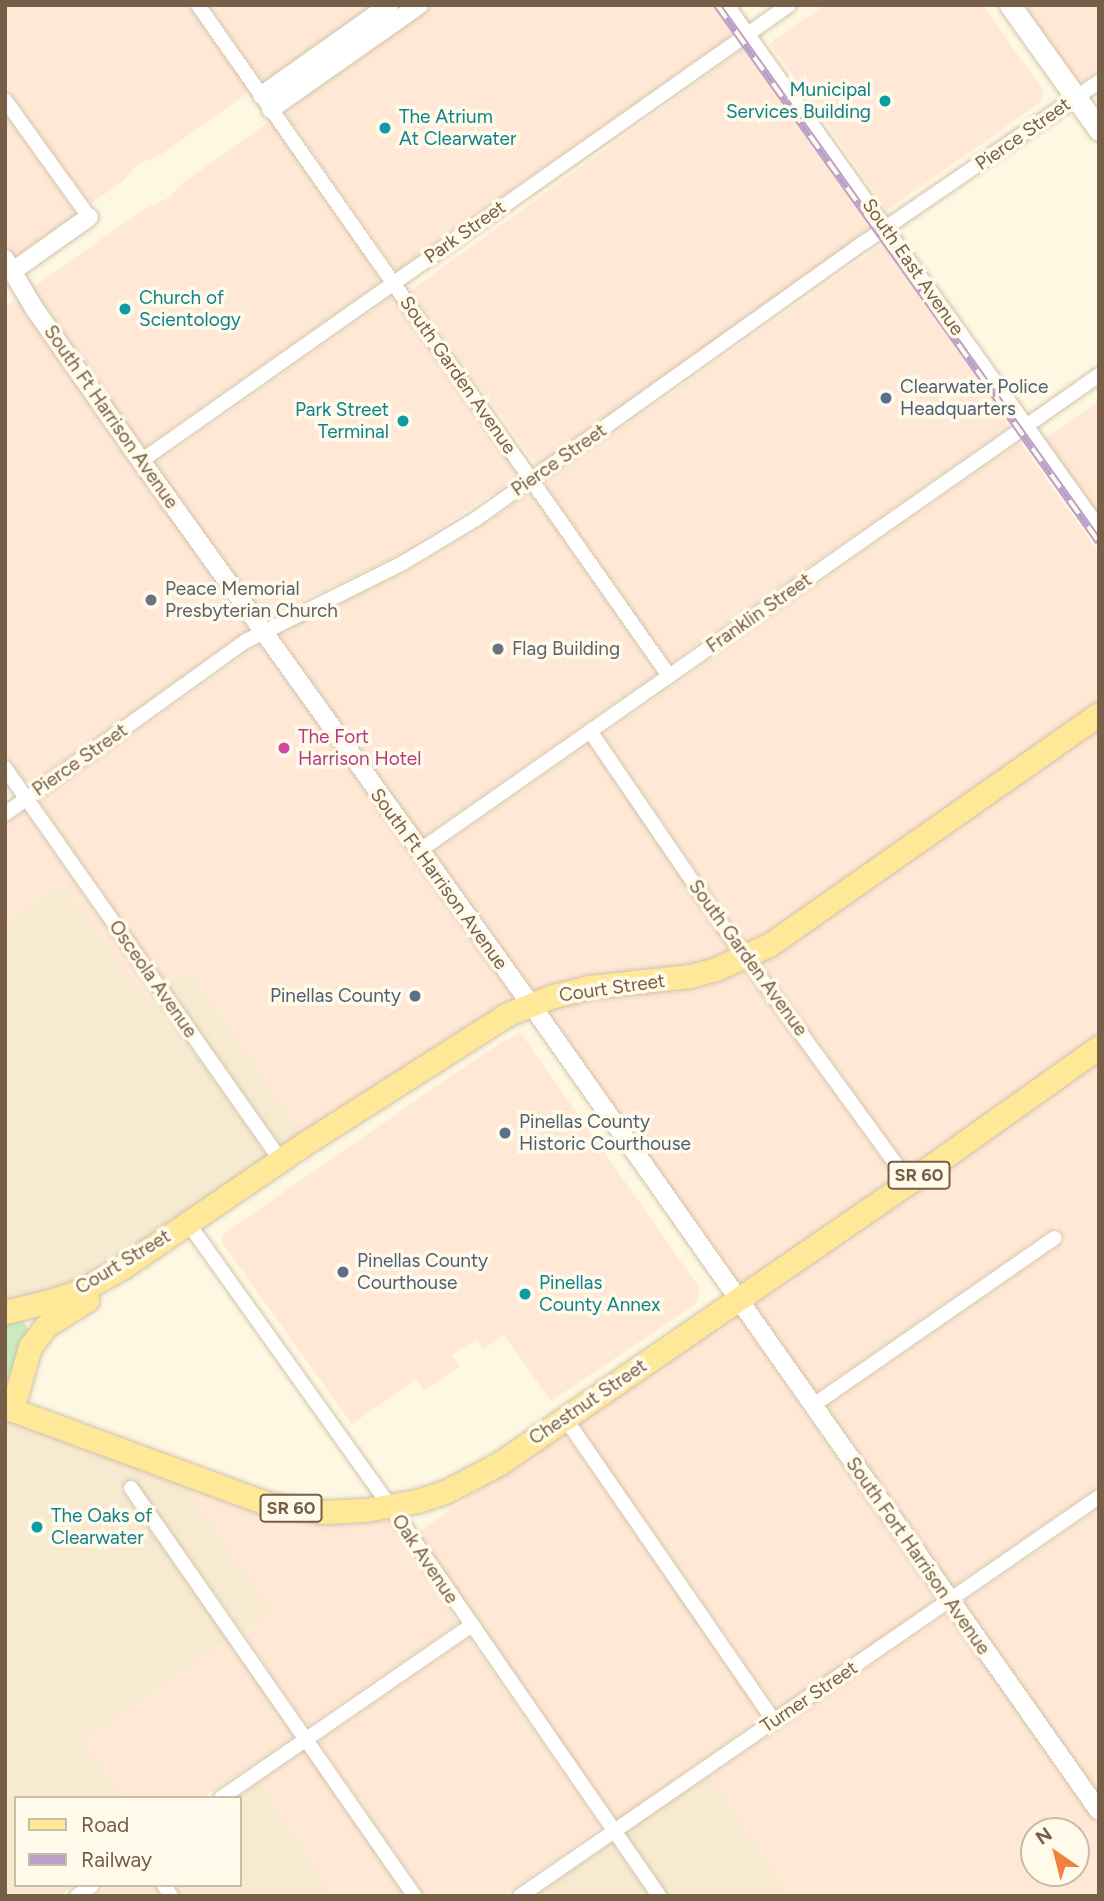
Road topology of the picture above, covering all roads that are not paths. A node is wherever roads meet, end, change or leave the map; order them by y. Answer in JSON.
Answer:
{"nodes":[{"id":1,"x":198,"y":5,"type":"edge"},
{"id":2,"x":389,"y":5,"type":"edge"},
{"id":3,"x":419,"y":5,"type":"edge"},
{"id":4,"x":727,"y":5,"type":"edge"},
{"id":5,"x":789,"y":5,"type":"edge"},
{"id":6,"x":1010,"y":5,"type":"edge"},
{"id":7,"x":747,"y":34,"type":"junction"},
{"id":8,"x":1099,"y":82,"type":"edge"},
{"id":9,"x":1076,"y":98,"type":"junction"},
{"id":10,"x":5,"y":100,"type":"edge"},
{"id":11,"x":266,"y":102,"type":"junction"},
{"id":12,"x":1099,"y":130,"type":"edge"},
{"id":13,"x":89,"y":217,"type":"joint"},
{"id":14,"x":887,"y":230,"type":"junction"},
{"id":15,"x":13,"y":272,"type":"edge"},
{"id":16,"x":393,"y":283,"type":"junction"},
{"id":17,"x":1099,"y":375,"type":"edge"},
{"id":18,"x":1026,"y":426,"type":"junction"},
{"id":19,"x":141,"y":461,"type":"junction"},
{"id":20,"x":532,"y":480,"type":"junction"},
{"id":21,"x":1099,"y":528,"type":"edge"},
{"id":22,"x":262,"y":631,"type":"junction"},
{"id":23,"x":669,"y":676,"type":"junction"},
{"id":24,"x":1099,"y":714,"type":"edge"},
{"id":25,"x":590,"y":731,"type":"junction"},
{"id":26,"x":5,"y":768,"type":"edge"},
{"id":27,"x":26,"y":798,"type":"junction"},
{"id":28,"x":5,"y":814,"type":"edge"},
{"id":29,"x":419,"y":851,"type":"junction"},
{"id":30,"x":747,"y":957,"type":"junction"},
{"id":31,"x":529,"y":1004,"type":"junction"},
{"id":32,"x":1099,"y":1047,"type":"edge"},
{"id":33,"x":281,"y":1160,"type":"junction"},
{"id":34,"x":909,"y":1182,"type":"junction"},
{"id":35,"x":188,"y":1223,"type":"junction"},
{"id":36,"x":1055,"y":1238,"type":"dead end"},
{"id":37,"x":738,"y":1301,"type":"junction"},
{"id":38,"x":5,"y":1312,"type":"edge"},
{"id":39,"x":812,"y":1406,"type":"junction"},
{"id":40,"x":8,"y":1408,"type":"edge"},
{"id":41,"x":565,"y":1418,"type":"junction"},
{"id":42,"x":131,"y":1488,"type":"dead end"},
{"id":43,"x":1099,"y":1497,"type":"edge"},
{"id":44,"x":389,"y":1507,"type":"junction"},
{"id":45,"x":950,"y":1600,"type":"junction"},
{"id":46,"x":470,"y":1626,"type":"junction"},
{"id":47,"x":774,"y":1721,"type":"junction"},
{"id":48,"x":306,"y":1739,"type":"junction"},
{"id":49,"x":224,"y":1796,"type":"edge"},
{"id":50,"x":1099,"y":1811,"type":"edge"},
{"id":51,"x":613,"y":1830,"type":"junction"},
{"id":52,"x":415,"y":1896,"type":"edge"},
{"id":53,"x":520,"y":1896,"type":"edge"},
{"id":54,"x":659,"y":1896,"type":"edge"}],
"edges":[{"from":1,"to":11,"type":"street","name":"South Garden Avenue"},
{"from":2,"to":11,"type":"street"},
{"from":3,"to":11,"type":"street"},
{"from":4,"to":7,"type":"street","name":"South East Avenue"},
{"from":5,"to":7,"type":"street","name":"Park Street"},
{"from":6,"to":9,"type":"main road"},
{"from":7,"to":14,"type":"street","name":"South East Avenue"},
{"from":7,"to":16,"type":"street","name":"Park Street"},
{"from":8,"to":9,"type":"street","name":"Pierce Street"},
{"from":9,"to":12,"type":"main road"},
{"from":9,"to":14,"type":"street","name":"Pierce Street"},
{"from":10,"to":13,"type":"street"},
{"from":11,"to":16,"type":"street","name":"South Garden Avenue"},
{"from":13,"to":15,"type":"street"},
{"from":14,"to":18,"type":"street","name":"South East Avenue"},
{"from":14,"to":20,"type":"street","name":"Pierce Street"},
{"from":15,"to":19,"type":"street","name":"South Ft Harrison Avenue"},
{"from":16,"to":19,"type":"street","name":"Park Street"},
{"from":16,"to":20,"type":"street","name":"South Garden Avenue"},
{"from":17,"to":18,"type":"street","name":"Franklin Street"},
{"from":18,"to":21,"type":"street","name":"South East Avenue"},
{"from":18,"to":23,"type":"street","name":"Franklin Street"},
{"from":19,"to":22,"type":"street","name":"South Ft Harrison Avenue"},
{"from":20,"to":22,"type":"street","name":"Pierce Street"},
{"from":20,"to":23,"type":"street","name":"South Garden Avenue"},
{"from":22,"to":27,"type":"street","name":"Pierce Street"},
{"from":22,"to":29,"type":"street","name":"South Ft Harrison Avenue"},
{"from":23,"to":25,"type":"street","name":"Franklin Street"},
{"from":24,"to":30,"type":"main road","name":"Court Street"},
{"from":25,"to":29,"type":"street","name":"Franklin Street"},
{"from":25,"to":30,"type":"street","name":"South Garden Avenue"},
{"from":26,"to":27,"type":"street","name":"Osceola Avenue"},
{"from":27,"to":28,"type":"street","name":"Pierce Street"},
{"from":27,"to":33,"type":"street","name":"Osceola Avenue"},
{"from":29,"to":31,"type":"street","name":"South Ft Harrison Avenue"},
{"from":30,"to":31,"type":"main road","name":"Court Street"},
{"from":30,"to":34,"type":"street","name":"South Garden Avenue"},
{"from":31,"to":33,"type":"main road","name":"Court Street"},
{"from":31,"to":37,"type":"street","name":"South Ft Harrison Avenue"},
{"from":32,"to":34,"type":"main road","name":"Chestnut Street","number":"SR 60"},
{"from":33,"to":35,"type":"main road","name":"Court Street"},
{"from":34,"to":37,"type":"main road","name":"Chestnut Street","number":"SR 60"},
{"from":35,"to":38,"type":"main road","name":"Court Street"},
{"from":35,"to":40,"type":"main road"},
{"from":35,"to":44,"type":"street","name":"Oak Avenue"},
{"from":36,"to":39,"type":"street"},
{"from":37,"to":39,"type":"street","name":"South Fort Harrison Avenue"},
{"from":37,"to":41,"type":"main road","name":"Chestnut Street","number":"SR 60"},
{"from":39,"to":45,"type":"street","name":"South Fort Harrison Avenue"},
{"from":40,"to":44,"type":"main road","name":"Chestnut Street","number":"SR 60"},
{"from":41,"to":44,"type":"main road","name":"Chestnut Street","number":"SR 60"},
{"from":41,"to":47,"type":"street"},
{"from":42,"to":48,"type":"street"},
{"from":43,"to":45,"type":"street","name":"Turner Street"},
{"from":44,"to":46,"type":"street","name":"Oak Avenue"},
{"from":45,"to":47,"type":"street","name":"Turner Street"},
{"from":45,"to":50,"type":"street","name":"South Fort Harrison Avenue"},
{"from":46,"to":48,"type":"street"},
{"from":46,"to":51,"type":"street","name":"Oak Avenue"},
{"from":47,"to":51,"type":"street","name":"Turner Street"},
{"from":48,"to":49,"type":"street"},
{"from":48,"to":52,"type":"street"},
{"from":51,"to":53,"type":"street","name":"Turner Street"},
{"from":51,"to":54,"type":"street","name":"Oak Avenue"}]}
